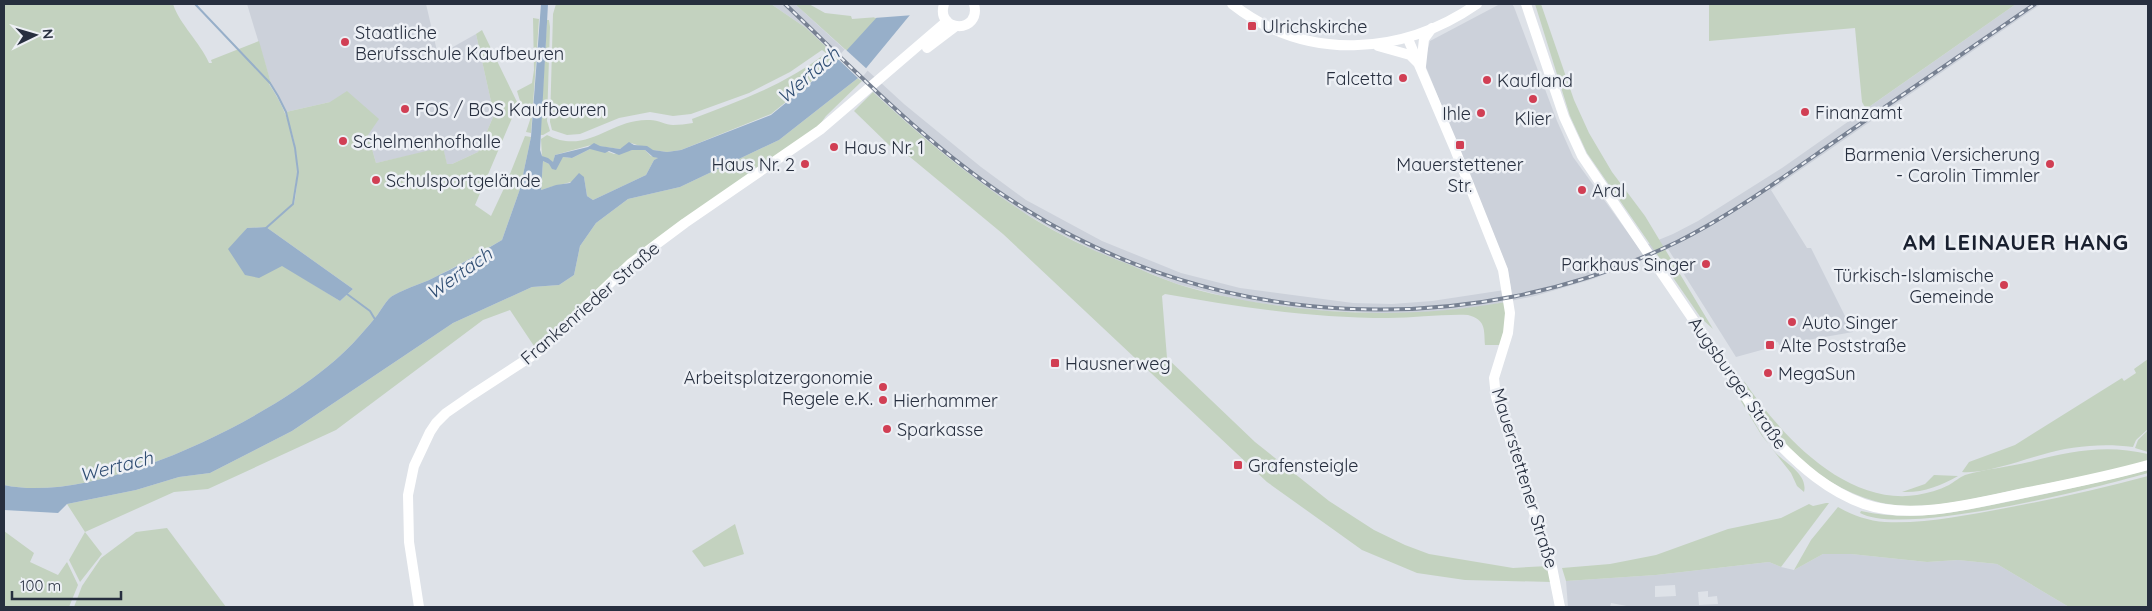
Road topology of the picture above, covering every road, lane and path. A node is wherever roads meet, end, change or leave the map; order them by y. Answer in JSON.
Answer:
{"nodes":[{"id":1,"x":944,"y":4,"type":"edge"},
{"id":2,"x":974,"y":4,"type":"edge"},
{"id":3,"x":1232,"y":4,"type":"edge"},
{"id":4,"x":1476,"y":4,"type":"edge"},
{"id":5,"x":1526,"y":4,"type":"edge"},
{"id":6,"x":951,"y":24,"type":"junction"},
{"id":7,"x":1433,"y":28,"type":"junction"},
{"id":8,"x":1408,"y":39,"type":"junction"},
{"id":9,"x":1372,"y":44,"type":"junction"},
{"id":10,"x":1420,"y":65,"type":"junction"},
{"id":11,"x":2148,"y":465,"type":"edge"},
{"id":12,"x":419,"y":607,"type":"edge"},
{"id":13,"x":1560,"y":607,"type":"edge"}],
"edges":[{"from":1,"to":6,"type":"main road"},
{"from":2,"to":6,"type":"main road","name":"Frankenrieder Straße"},
{"from":3,"to":9,"type":"main road"},
{"from":4,"to":7,"type":"main road"},
{"from":5,"to":11,"type":"main road","name":"Augsburger Straße"},
{"from":6,"to":12,"type":"main road","name":"Frankenrieder Straße"},
{"from":7,"to":8,"type":"main road"},
{"from":7,"to":10,"type":"main road","name":"Mauerstettener Straße"},
{"from":8,"to":9,"type":"main road"},
{"from":8,"to":10,"type":"main road","name":"Mauerstettener Straße"},
{"from":9,"to":10,"type":"main road"},
{"from":10,"to":13,"type":"main road","name":"Mauerstettener Straße"}]}
